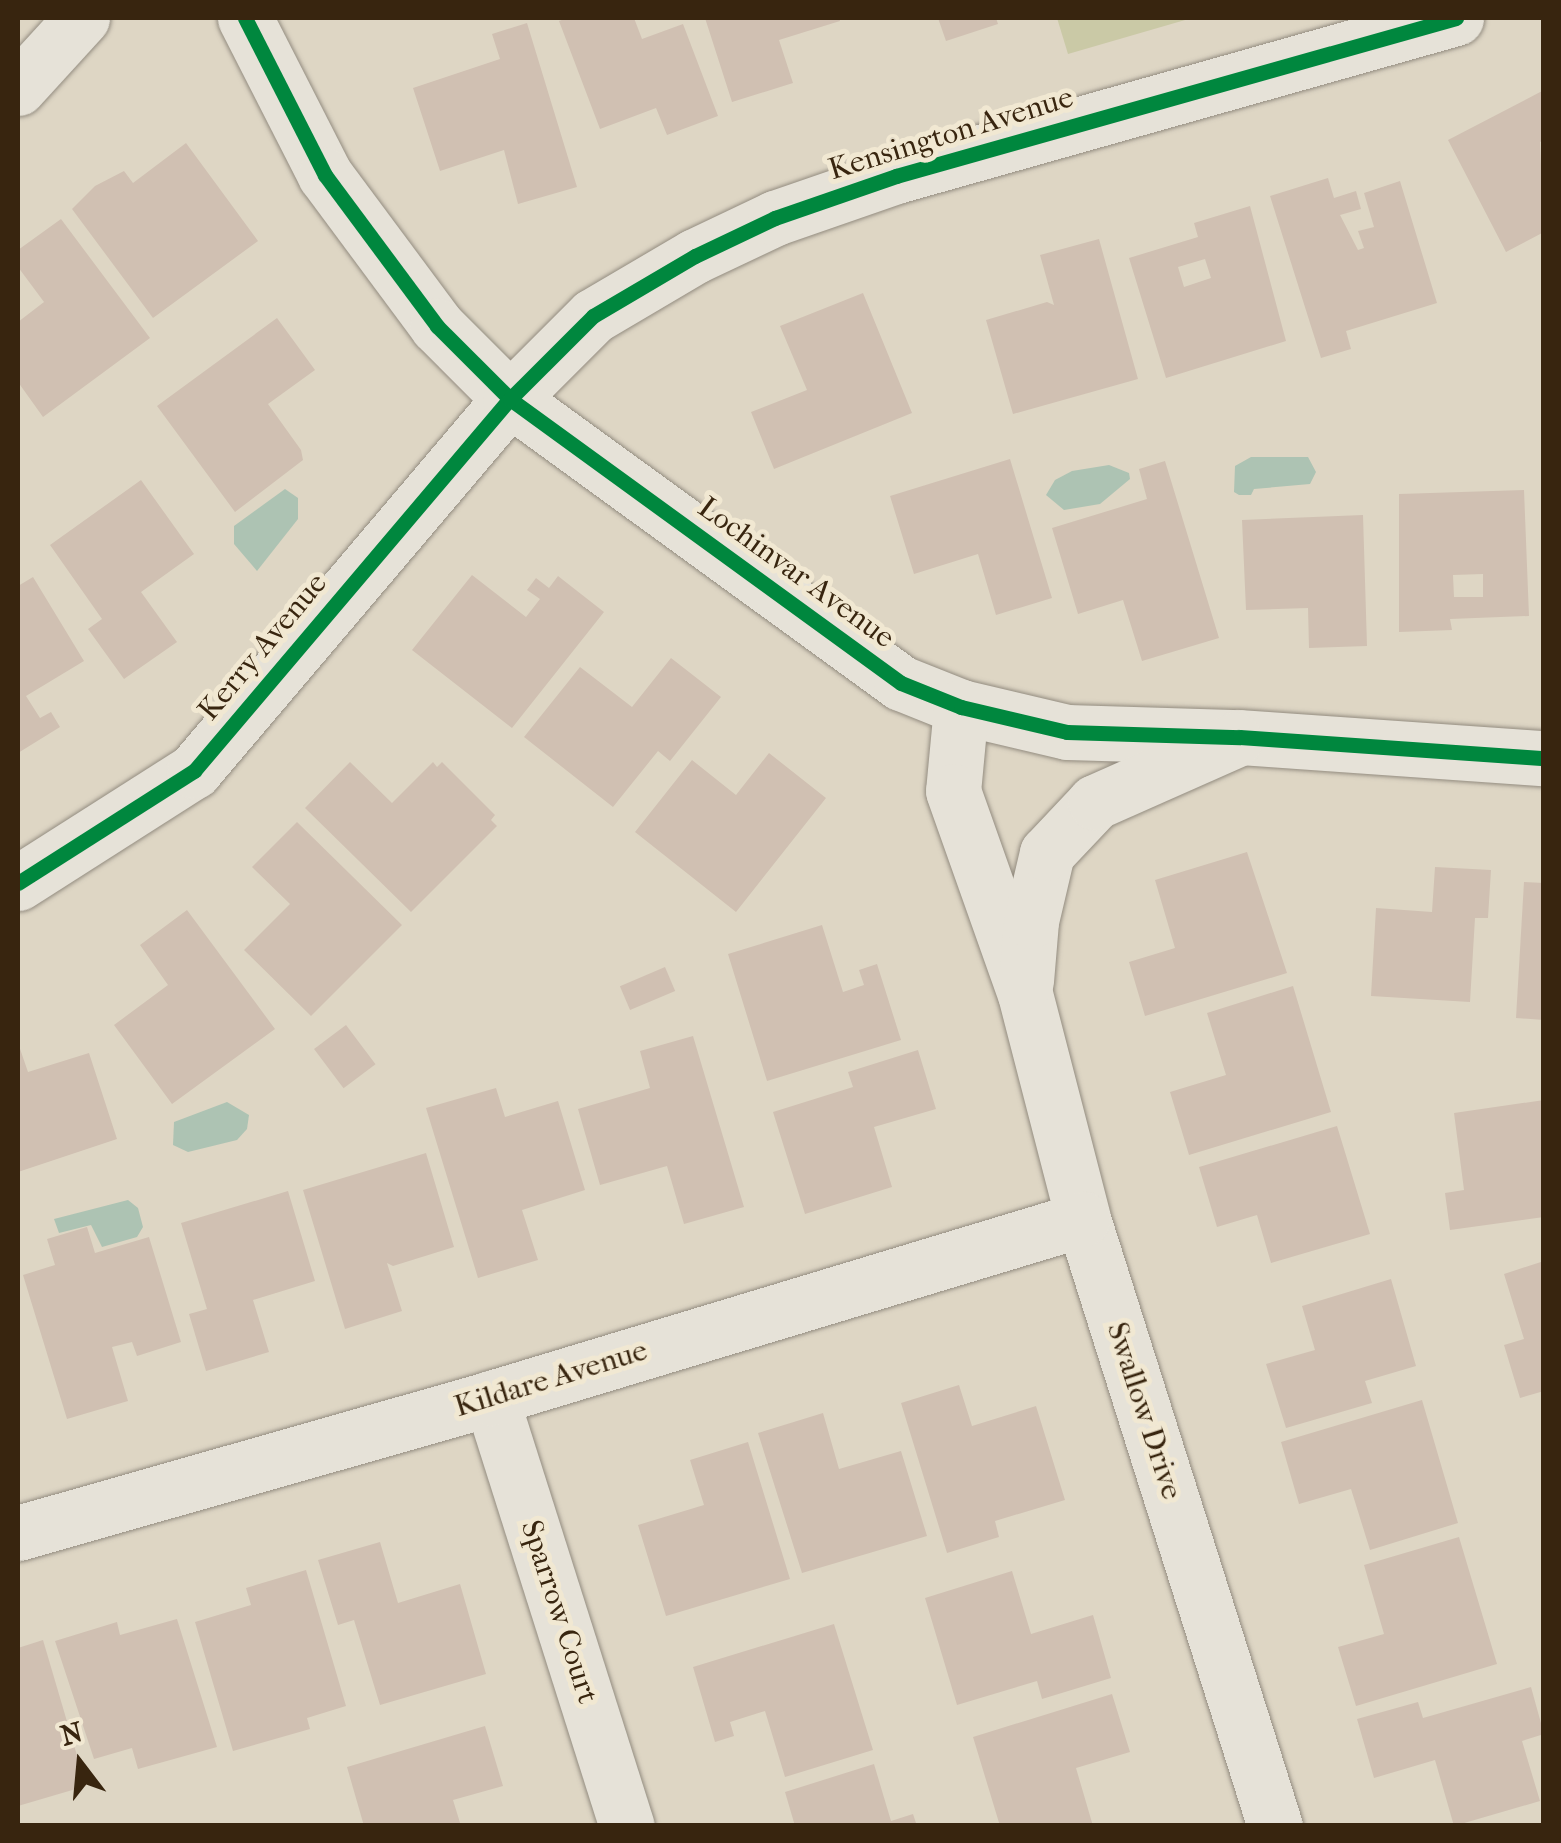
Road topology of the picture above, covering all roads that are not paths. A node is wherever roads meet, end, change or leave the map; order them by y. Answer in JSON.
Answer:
{"nodes":[{"id":1,"x":82,"y":18,"type":"edge"},
{"id":2,"x":245,"y":18,"type":"edge"},
{"id":3,"x":1456,"y":18,"type":"edge"},
{"id":4,"x":18,"y":88,"type":"edge"},
{"id":5,"x":510,"y":399,"type":"junction"},
{"id":6,"x":961,"y":707,"type":"junction"},
{"id":7,"x":1240,"y":737,"type":"junction"},
{"id":8,"x":1544,"y":758,"type":"edge"},
{"id":9,"x":18,"y":884,"type":"edge"},
{"id":10,"x":1025,"y":994,"type":"junction"},
{"id":11,"x":1083,"y":1219,"type":"junction"},
{"id":12,"x":491,"y":1398,"type":"junction"},
{"id":13,"x":18,"y":1533,"type":"edge"},
{"id":14,"x":627,"y":1826,"type":"edge"},
{"id":15,"x":1275,"y":1826,"type":"edge"}],
"edges":[{"from":1,"to":4,"type":"street"},
{"from":2,"to":5,"type":"street","name":"Lochinvar Avenue"},
{"from":3,"to":5,"type":"street","name":"Kensington Avenue"},
{"from":5,"to":6,"type":"street","name":"Lochinvar Avenue"},
{"from":5,"to":9,"type":"street","name":"Kerry Avenue"},
{"from":6,"to":7,"type":"street","name":"Lochinvar Avenue"},
{"from":6,"to":10,"type":"street","name":"Swallow Drive"},
{"from":7,"to":8,"type":"street","name":"Lochinvar Avenue"},
{"from":7,"to":10,"type":"street","name":"Swallow Drive"},
{"from":10,"to":11,"type":"street","name":"Swallow Drive"},
{"from":11,"to":12,"type":"street","name":"Kildare Avenue"},
{"from":11,"to":15,"type":"street","name":"Swallow Drive"},
{"from":12,"to":13,"type":"street","name":"Kildare Avenue"},
{"from":12,"to":14,"type":"street","name":"Sparrow Court"}]}
